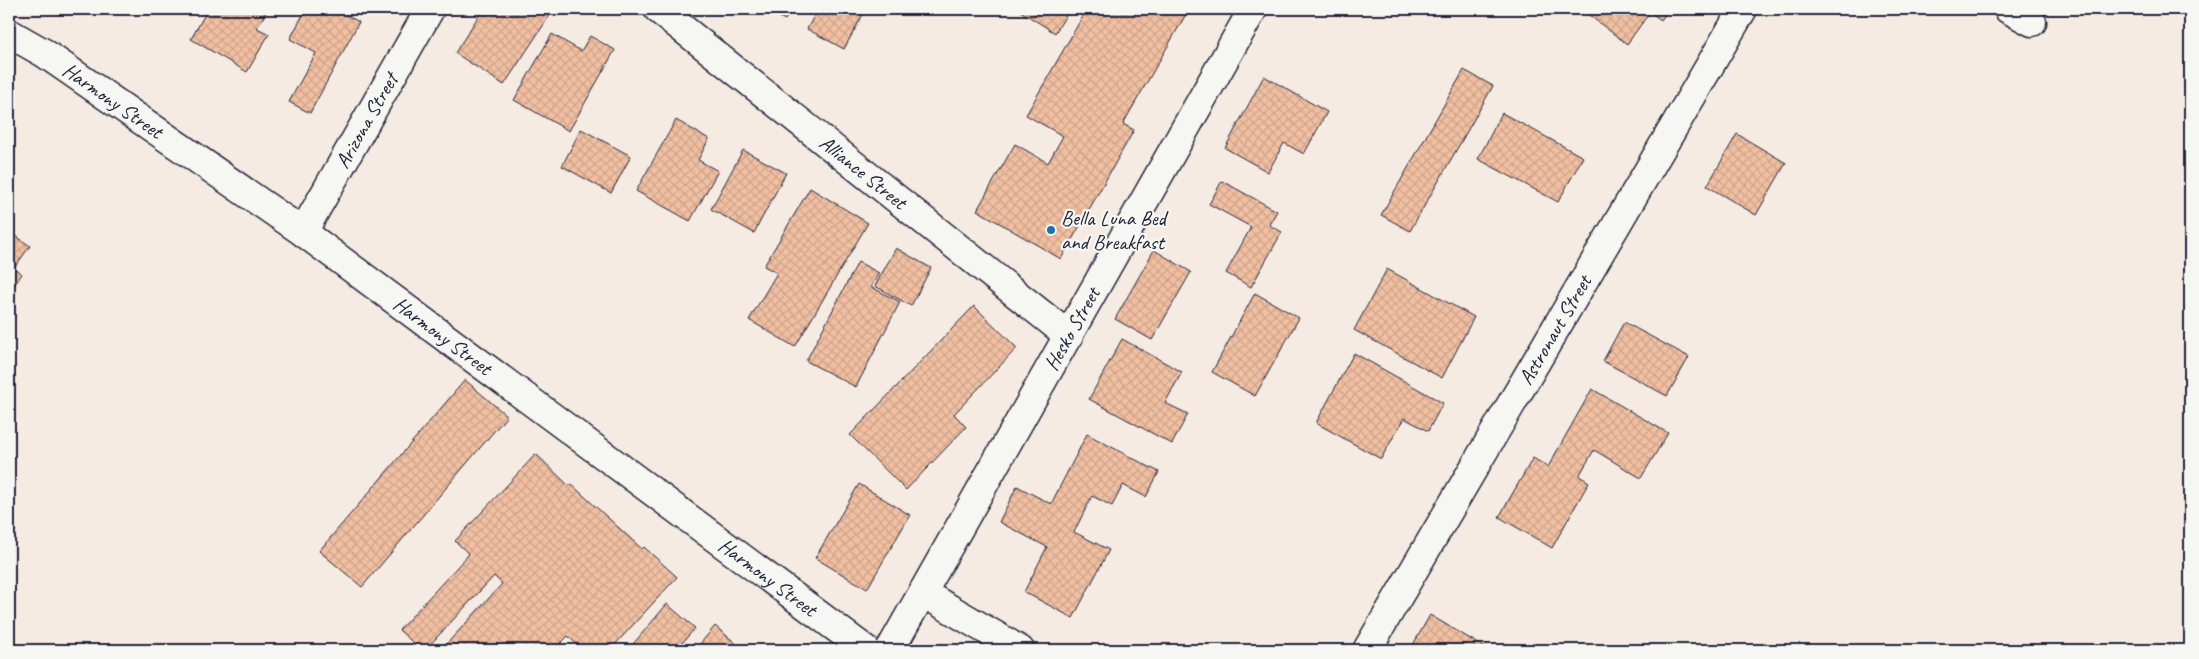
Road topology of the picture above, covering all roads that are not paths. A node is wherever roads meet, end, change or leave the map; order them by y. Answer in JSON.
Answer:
{"nodes":[{"id":1,"x":430,"y":9,"type":"edge"},
{"id":2,"x":658,"y":9,"type":"edge"},
{"id":3,"x":1253,"y":9,"type":"edge"},
{"id":4,"x":1743,"y":9,"type":"edge"},
{"id":5,"x":2008,"y":9,"type":"edge"},
{"id":6,"x":2032,"y":22,"type":"dead end"},
{"id":7,"x":9,"y":33,"type":"edge"},
{"id":8,"x":303,"y":232,"type":"junction"},
{"id":9,"x":1069,"y":336,"type":"junction"},
{"id":10,"x":923,"y":593,"type":"junction"},
{"id":11,"x":866,"y":650,"type":"edge"},
{"id":12,"x":890,"y":650,"type":"edge"},
{"id":13,"x":1020,"y":650,"type":"edge"},
{"id":14,"x":1367,"y":650,"type":"edge"}],
"edges":[{"from":1,"to":8,"type":"street","name":"Arizona Street"},
{"from":2,"to":9,"type":"street","name":"Alliance Street"},
{"from":3,"to":9,"type":"street","name":"Hesko Street"},
{"from":4,"to":14,"type":"street","name":"Astronaut Street"},
{"from":5,"to":6,"type":"street"},
{"from":7,"to":8,"type":"street","name":"Harmony Street"},
{"from":8,"to":11,"type":"street","name":"Harmony Street"},
{"from":9,"to":10,"type":"street","name":"Hesko Street"},
{"from":10,"to":12,"type":"street","name":"Hesko Street"},
{"from":10,"to":13,"type":"street"}]}
